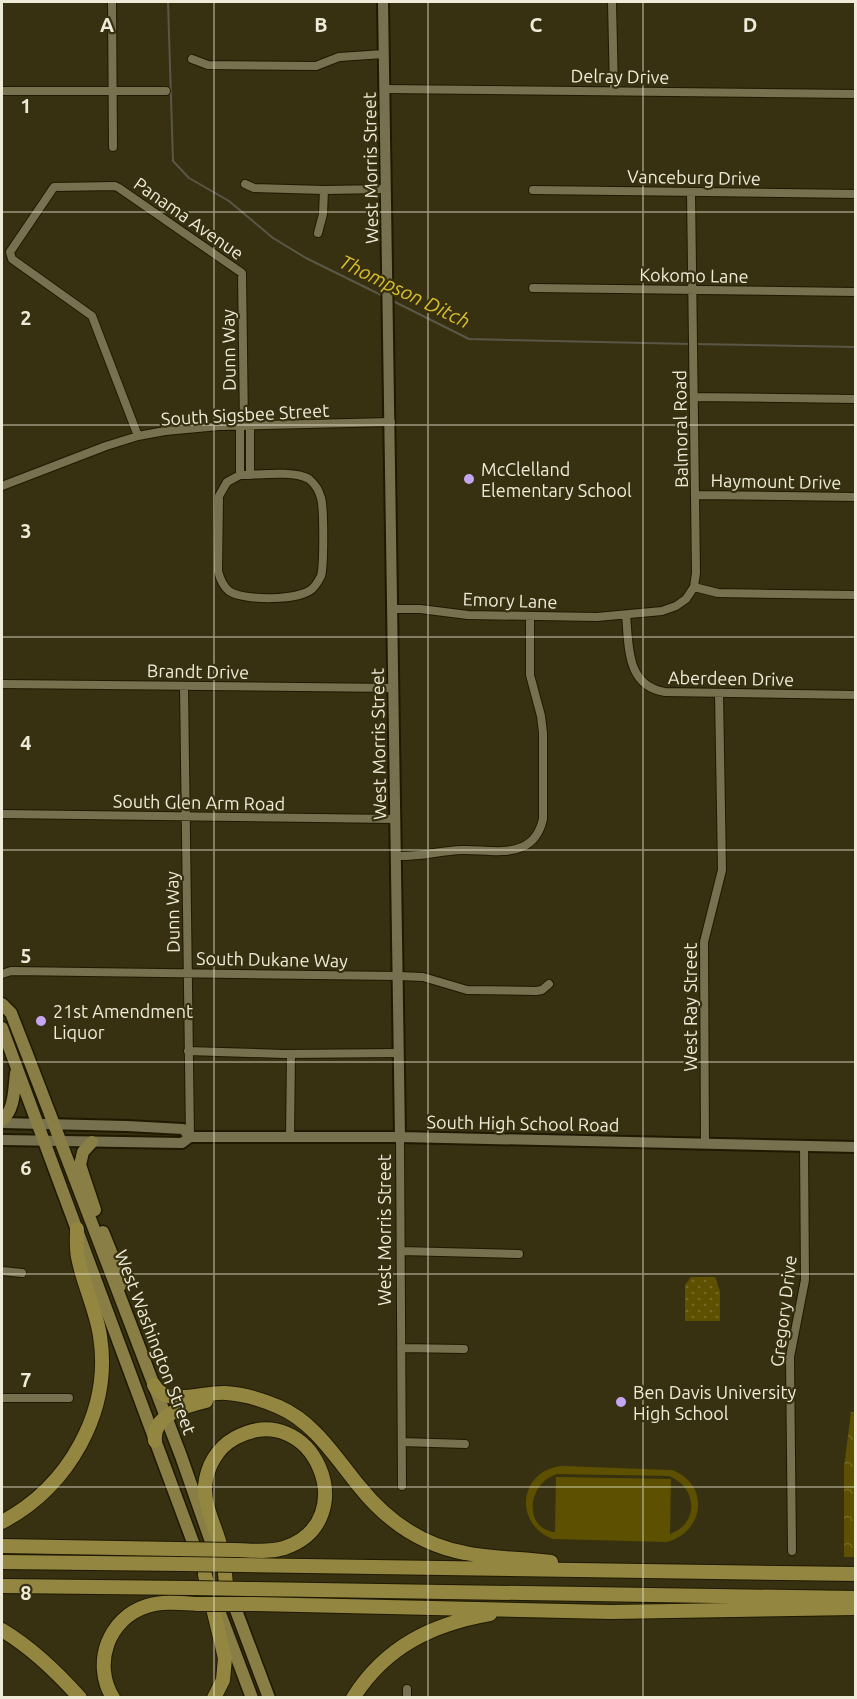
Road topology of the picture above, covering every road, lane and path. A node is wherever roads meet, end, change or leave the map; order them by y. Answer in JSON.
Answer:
{"nodes":[{"id":1,"x":112,"y":2,"type":"edge"},
{"id":2,"x":383,"y":2,"type":"edge"},
{"id":3,"x":612,"y":2,"type":"edge"},
{"id":4,"x":384,"y":54,"type":"junction"},
{"id":5,"x":192,"y":59,"type":"dead end"},
{"id":6,"x":385,"y":89,"type":"junction"},
{"id":7,"x":2,"y":91,"type":"edge"},
{"id":8,"x":112,"y":91,"type":"junction"},
{"id":9,"x":614,"y":91,"type":"junction"},
{"id":10,"x":166,"y":92,"type":"dead end"},
{"id":11,"x":855,"y":94,"type":"edge"},
{"id":12,"x":113,"y":147,"type":"dead end"},
{"id":13,"x":245,"y":184,"type":"dead end"},
{"id":14,"x":386,"y":189,"type":"junction"},
{"id":15,"x":324,"y":190,"type":"junction"},
{"id":16,"x":533,"y":190,"type":"dead end"},
{"id":17,"x":692,"y":192,"type":"junction"},
{"id":18,"x":855,"y":194,"type":"edge"},
{"id":19,"x":318,"y":233,"type":"dead end"},
{"id":20,"x":242,"y":273,"type":"joint"},
{"id":21,"x":533,"y":288,"type":"dead end"},
{"id":22,"x":693,"y":290,"type":"junction"},
{"id":23,"x":855,"y":292,"type":"edge"},
{"id":24,"x":694,"y":397,"type":"junction"},
{"id":25,"x":855,"y":399,"type":"edge"},
{"id":26,"x":391,"y":422,"type":"junction"},
{"id":27,"x":245,"y":426,"type":"junction"},
{"id":28,"x":138,"y":436,"type":"junction"},
{"id":29,"x":240,"y":475,"type":"junction"},
{"id":30,"x":250,"y":475,"type":"junction"},
{"id":31,"x":2,"y":486,"type":"edge"},
{"id":32,"x":696,"y":495,"type":"junction"},
{"id":33,"x":855,"y":497,"type":"edge"},
{"id":34,"x":694,"y":586,"type":"junction"},
{"id":35,"x":855,"y":595,"type":"edge"},
{"id":36,"x":393,"y":609,"type":"junction"},
{"id":37,"x":626,"y":615,"type":"junction"},
{"id":38,"x":530,"y":616,"type":"junction"},
{"id":39,"x":2,"y":684,"type":"edge"},
{"id":40,"x":184,"y":686,"type":"junction"},
{"id":41,"x":394,"y":688,"type":"junction"},
{"id":42,"x":719,"y":693,"type":"junction"},
{"id":43,"x":855,"y":695,"type":"edge"},
{"id":44,"x":2,"y":814,"type":"edge"},
{"id":45,"x":186,"y":817,"type":"junction"},
{"id":46,"x":396,"y":819,"type":"junction"},
{"id":47,"x":396,"y":856,"type":"junction"},
{"id":48,"x":187,"y":973,"type":"junction"},
{"id":49,"x":2,"y":974,"type":"edge"},
{"id":50,"x":398,"y":976,"type":"junction"},
{"id":51,"x":549,"y":984,"type":"dead end"},
{"id":52,"x":2,"y":1004,"type":"edge"},
{"id":53,"x":2,"y":1028,"type":"edge"},
{"id":54,"x":188,"y":1051,"type":"junction"},
{"id":55,"x":399,"y":1053,"type":"junction"},
{"id":56,"x":291,"y":1054,"type":"junction"},
{"id":57,"x":16,"y":1068,"type":"junction"},
{"id":58,"x":2,"y":1122,"type":"edge"},
{"id":59,"x":37,"y":1123,"type":"junction"},
{"id":60,"x":54,"y":1124,"type":"junction"},
{"id":61,"x":190,"y":1137,"type":"junction"},
{"id":62,"x":290,"y":1137,"type":"junction"},
{"id":63,"x":400,"y":1137,"type":"junction"},
{"id":64,"x":2,"y":1140,"type":"edge"},
{"id":65,"x":44,"y":1141,"type":"junction"},
{"id":66,"x":61,"y":1142,"type":"junction"},
{"id":67,"x":92,"y":1142,"type":"junction"},
{"id":68,"x":705,"y":1143,"type":"junction"},
{"id":69,"x":804,"y":1147,"type":"junction"},
{"id":70,"x":855,"y":1147,"type":"edge"},
{"id":71,"x":77,"y":1229,"type":"junction"},
{"id":72,"x":401,"y":1251,"type":"junction"},
{"id":73,"x":519,"y":1254,"type":"dead end"},
{"id":74,"x":2,"y":1271,"type":"edge"},
{"id":75,"x":22,"y":1273,"type":"dead end"},
{"id":76,"x":122,"y":1305,"type":"junction"},
{"id":77,"x":401,"y":1348,"type":"junction"},
{"id":78,"x":464,"y":1349,"type":"dead end"},
{"id":79,"x":154,"y":1385,"type":"junction"},
{"id":80,"x":241,"y":1396,"type":"junction"},
{"id":81,"x":2,"y":1398,"type":"edge"},
{"id":82,"x":69,"y":1398,"type":"dead end"},
{"id":83,"x":165,"y":1417,"type":"junction"},
{"id":84,"x":155,"y":1441,"type":"junction"},
{"id":85,"x":402,"y":1442,"type":"junction"},
{"id":86,"x":465,"y":1444,"type":"dead end"},
{"id":87,"x":402,"y":1486,"type":"dead end"},
{"id":88,"x":2,"y":1522,"type":"edge"},
{"id":89,"x":2,"y":1546,"type":"edge"},
{"id":90,"x":792,"y":1551,"type":"dead end"},
{"id":91,"x":2,"y":1562,"type":"edge"},
{"id":92,"x":612,"y":1571,"type":"junction"},
{"id":93,"x":855,"y":1574,"type":"edge"},
{"id":94,"x":205,"y":1575,"type":"junction"},
{"id":95,"x":226,"y":1584,"type":"junction"},
{"id":96,"x":2,"y":1586,"type":"edge"},
{"id":97,"x":855,"y":1598,"type":"edge"},
{"id":98,"x":855,"y":1608,"type":"edge"},
{"id":99,"x":529,"y":1611,"type":"junction"},
{"id":100,"x":2,"y":1630,"type":"edge"},
{"id":101,"x":80,"y":1698,"type":"edge"},
{"id":102,"x":113,"y":1698,"type":"edge"},
{"id":103,"x":214,"y":1698,"type":"edge"},
{"id":104,"x":252,"y":1698,"type":"edge"},
{"id":105,"x":270,"y":1698,"type":"edge"},
{"id":106,"x":353,"y":1698,"type":"edge"}],
"edges":[{"from":1,"to":8,"type":"street"},
{"from":2,"to":4,"type":"street","name":"West Morris Street"},
{"from":3,"to":9,"type":"street"},
{"from":4,"to":5,"type":"street"},
{"from":4,"to":6,"type":"street","name":"West Morris Street"},
{"from":6,"to":9,"type":"street","name":"Delray Drive"},
{"from":6,"to":14,"type":"street","name":"West Morris Street"},
{"from":7,"to":8,"type":"street"},
{"from":8,"to":10,"type":"street"},
{"from":8,"to":12,"type":"street"},
{"from":9,"to":11,"type":"street","name":"Delray Drive"},
{"from":13,"to":15,"type":"street"},
{"from":14,"to":15,"type":"street"},
{"from":14,"to":26,"type":"street","name":"West Morris Street"},
{"from":15,"to":19,"type":"street"},
{"from":16,"to":17,"type":"street","name":"Vanceburg Drive"},
{"from":17,"to":18,"type":"street","name":"Vanceburg Drive"},
{"from":17,"to":22,"type":"street","name":"Balmoral Road"},
{"from":20,"to":27,"type":"street","name":"Dunn Way"},
{"from":20,"to":28,"type":"street","name":"Panama Avenue"},
{"from":21,"to":22,"type":"street","name":"Kokomo Lane"},
{"from":22,"to":23,"type":"street","name":"Kokomo Lane"},
{"from":22,"to":24,"type":"street","name":"Balmoral Road"},
{"from":24,"to":25,"type":"street"},
{"from":24,"to":32,"type":"street","name":"Balmoral Road"},
{"from":26,"to":27,"type":"street","name":"South Sigsbee Street"},
{"from":26,"to":36,"type":"street","name":"West Morris Street"},
{"from":27,"to":28,"type":"street","name":"South Sigsbee Street"},
{"from":27,"to":29,"type":"street"},
{"from":27,"to":30,"type":"street"},
{"from":28,"to":31,"type":"street","name":"South Sigsbee Street"},
{"from":29,"to":30,"type":"street"},
{"from":29,"to":30,"type":"street"},
{"from":32,"to":33,"type":"street","name":"Haymount Drive"},
{"from":32,"to":34,"type":"street","name":"Balmoral Road"},
{"from":34,"to":35,"type":"street"},
{"from":34,"to":37,"type":"street"},
{"from":36,"to":38,"type":"street","name":"Emory Lane"},
{"from":36,"to":41,"type":"street","name":"West Morris Street"},
{"from":37,"to":38,"type":"street","name":"Emory Lane"},
{"from":37,"to":42,"type":"street","name":"Aberdeen Drive"},
{"from":38,"to":47,"type":"street"},
{"from":39,"to":40,"type":"street","name":"Brandt Drive"},
{"from":40,"to":41,"type":"street","name":"Brandt Drive"},
{"from":40,"to":45,"type":"street","name":"Dunn Way"},
{"from":41,"to":46,"type":"street","name":"West Morris Street"},
{"from":42,"to":43,"type":"street","name":"Aberdeen Drive"},
{"from":42,"to":68,"type":"street","name":"West Ray Street"},
{"from":44,"to":45,"type":"street","name":"South Glen Arm Road"},
{"from":45,"to":46,"type":"street","name":"South Glen Arm Road"},
{"from":45,"to":48,"type":"street","name":"Dunn Way"},
{"from":46,"to":47,"type":"street","name":"West Morris Street"},
{"from":47,"to":50,"type":"street","name":"West Morris Street"},
{"from":48,"to":49,"type":"street","name":"South Dukane Way"},
{"from":48,"to":50,"type":"street","name":"South Dukane Way"},
{"from":48,"to":54,"type":"street","name":"Dunn Way"},
{"from":50,"to":51,"type":"street","name":"South Dukane Way"},
{"from":50,"to":55,"type":"street","name":"West Morris Street"},
{"from":52,"to":60,"type":"main road","name":"West Washington Street"},
{"from":53,"to":57,"type":"main road","name":"West Washington Street"},
{"from":54,"to":56,"type":"street"},
{"from":54,"to":61,"type":"street","name":"Dunn Way"},
{"from":55,"to":56,"type":"street"},
{"from":55,"to":63,"type":"street","name":"West Morris Street"},
{"from":56,"to":62,"type":"street"},
{"from":57,"to":58,"type":"main road"},
{"from":57,"to":59,"type":"main road","name":"West Washington Street"},
{"from":58,"to":59,"type":"street","name":"South High School Road"},
{"from":59,"to":60,"type":"street","name":"South High School Road"},
{"from":59,"to":65,"type":"main road","name":"West Washington Street"},
{"from":60,"to":61,"type":"street","name":"South High School Road"},
{"from":60,"to":66,"type":"main road","name":"West Washington Street"},
{"from":61,"to":62,"type":"street","name":"South High School Road"},
{"from":61,"to":67,"type":"street","name":"South High School Road"},
{"from":62,"to":63,"type":"street","name":"South High School Road"},
{"from":63,"to":68,"type":"street","name":"South High School Road"},
{"from":63,"to":72,"type":"street","name":"West Morris Street"},
{"from":64,"to":65,"type":"street","name":"South High School Road"},
{"from":65,"to":66,"type":"street","name":"South High School Road"},
{"from":65,"to":71,"type":"main road","name":"West Washington Street"},
{"from":66,"to":67,"type":"street","name":"South High School Road"},
{"from":66,"to":76,"type":"main road","name":"West Washington Street"},
{"from":67,"to":76,"type":"main road"},
{"from":68,"to":69,"type":"street","name":"South High School Road"},
{"from":69,"to":70,"type":"street","name":"South High School Road"},
{"from":69,"to":90,"type":"street","name":"Gregory Drive"},
{"from":71,"to":84,"type":"main road","name":"West Washington Street"},
{"from":71,"to":88,"type":"highway"},
{"from":72,"to":73,"type":"street"},
{"from":72,"to":77,"type":"street","name":"West Morris Street"},
{"from":74,"to":75,"type":"street"},
{"from":76,"to":79,"type":"main road","name":"West Washington Street"},
{"from":77,"to":78,"type":"street"},
{"from":77,"to":85,"type":"street","name":"West Morris Street"},
{"from":79,"to":80,"type":"highway"},
{"from":79,"to":83,"type":"main road","name":"West Washington Street"},
{"from":80,"to":83,"type":"highway"},
{"from":80,"to":92,"type":"highway"},
{"from":81,"to":82,"type":"street"},
{"from":83,"to":84,"type":"highway"},
{"from":83,"to":95,"type":"main road","name":"West Washington Street"},
{"from":84,"to":94,"type":"main road","name":"West Washington Street"},
{"from":85,"to":86,"type":"street"},
{"from":85,"to":87,"type":"street","name":"West Morris Street"},
{"from":89,"to":95,"type":"highway","bridge":true},
{"from":91,"to":92,"type":"highway","bridge":true},
{"from":92,"to":93,"type":"highway"},
{"from":94,"to":103,"type":"highway"},
{"from":94,"to":104,"type":"main road","name":"West Washington Street"},
{"from":95,"to":105,"type":"main road","name":"West Washington Street"},
{"from":96,"to":97,"type":"highway","bridge":true},
{"from":98,"to":99,"type":"highway"},
{"from":99,"to":102,"type":"highway","bridge":true},
{"from":99,"to":106,"type":"highway"},
{"from":100,"to":101,"type":"highway"}]}
